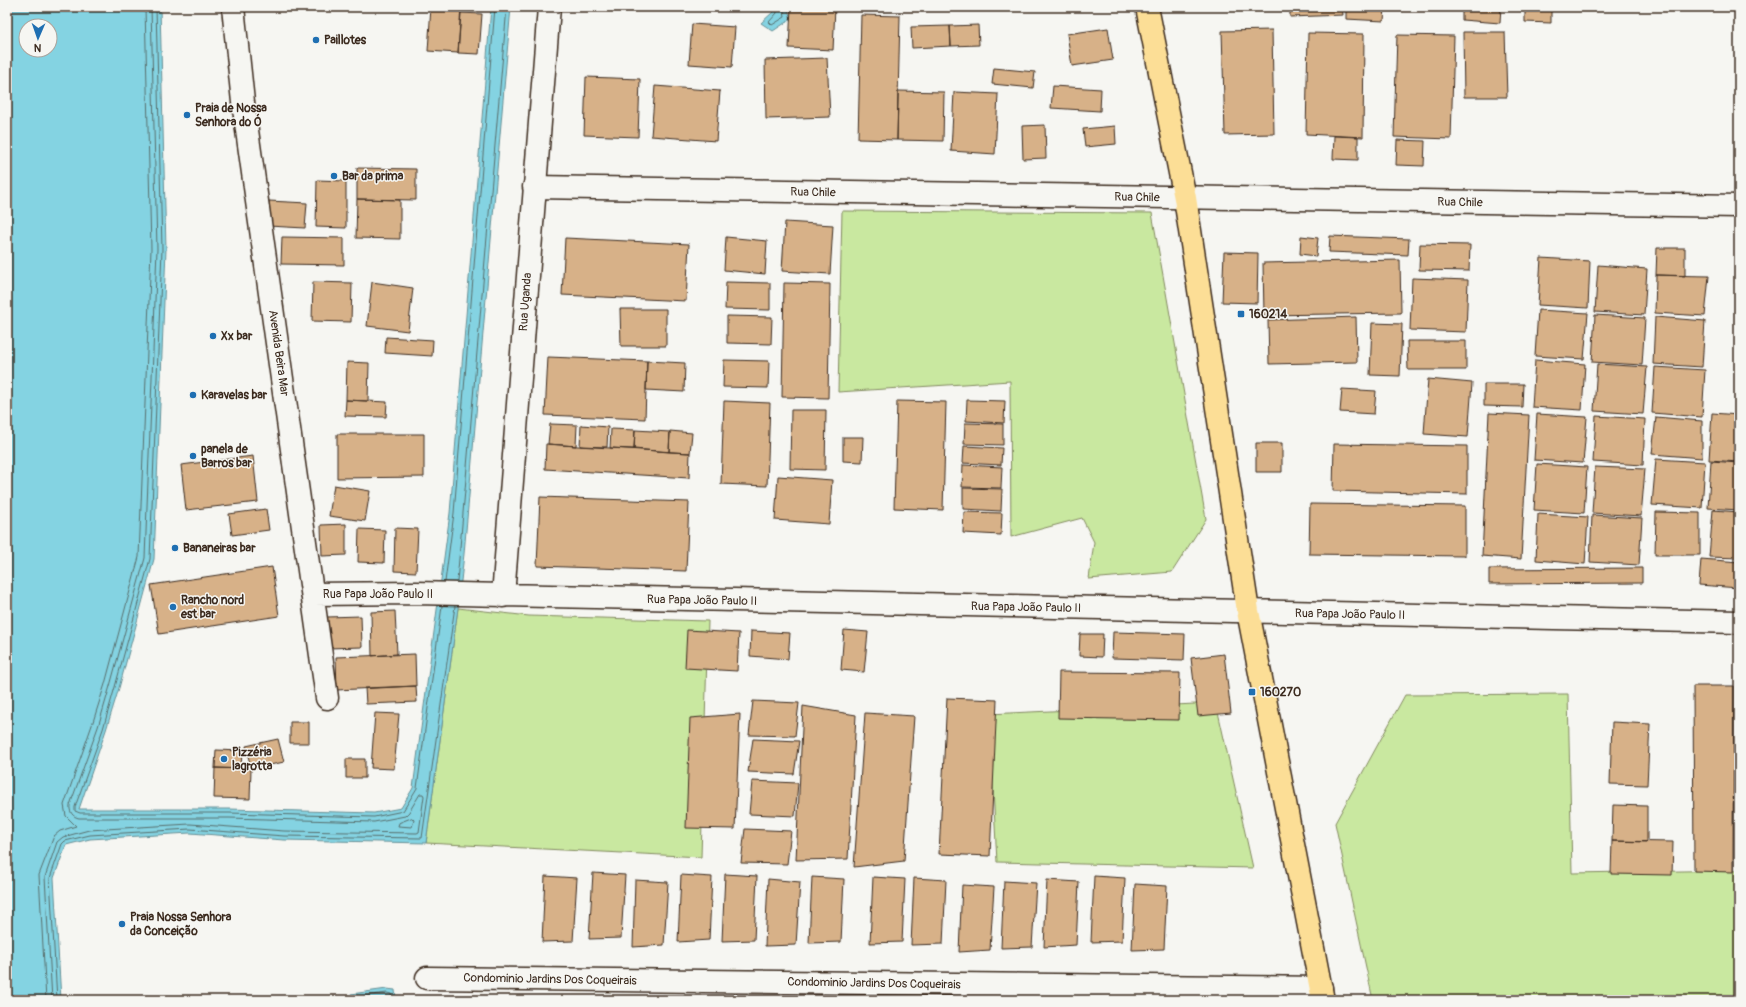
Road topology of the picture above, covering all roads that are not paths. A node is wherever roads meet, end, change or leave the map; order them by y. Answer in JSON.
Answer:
{"nodes":[{"id":1,"x":233,"y":7,"type":"edge"},
{"id":2,"x":549,"y":7,"type":"edge"},
{"id":3,"x":1147,"y":7,"type":"edge"},
{"id":4,"x":534,"y":187,"type":"junction"},
{"id":5,"x":1185,"y":198,"type":"junction"},
{"id":6,"x":1739,"y":206,"type":"edge"},
{"id":7,"x":313,"y":594,"type":"junction"},
{"id":8,"x":503,"y":596,"type":"junction"},
{"id":9,"x":1248,"y":611,"type":"junction"},
{"id":10,"x":1739,"y":622,"type":"edge"},
{"id":11,"x":327,"y":698,"type":"dead end"},
{"id":12,"x":428,"y":978,"type":"dead end"},
{"id":13,"x":1322,"y":994,"type":"edge"}],
"edges":[{"from":1,"to":7,"type":"street","name":"Avenida Beira Mar"},
{"from":2,"to":4,"type":"street","name":"Rua Uganda"},
{"from":3,"to":5,"type":"main road"},
{"from":4,"to":5,"type":"street","name":"Rua Chile"},
{"from":4,"to":8,"type":"street","name":"Rua Uganda"},
{"from":5,"to":6,"type":"street","name":"Rua Chile"},
{"from":5,"to":9,"type":"main road"},
{"from":7,"to":8,"type":"street","name":"Rua Papa João Paulo II"},
{"from":7,"to":11,"type":"street","name":"Avenida Beira Mar"},
{"from":8,"to":9,"type":"street","name":"Rua Papa João Paulo II"},
{"from":9,"to":10,"type":"street","name":"Rua Papa João Paulo II"},
{"from":9,"to":13,"type":"main road"},
{"from":12,"to":13,"type":"street","name":"Condominio Jardins Dos Coqueirais"}]}
